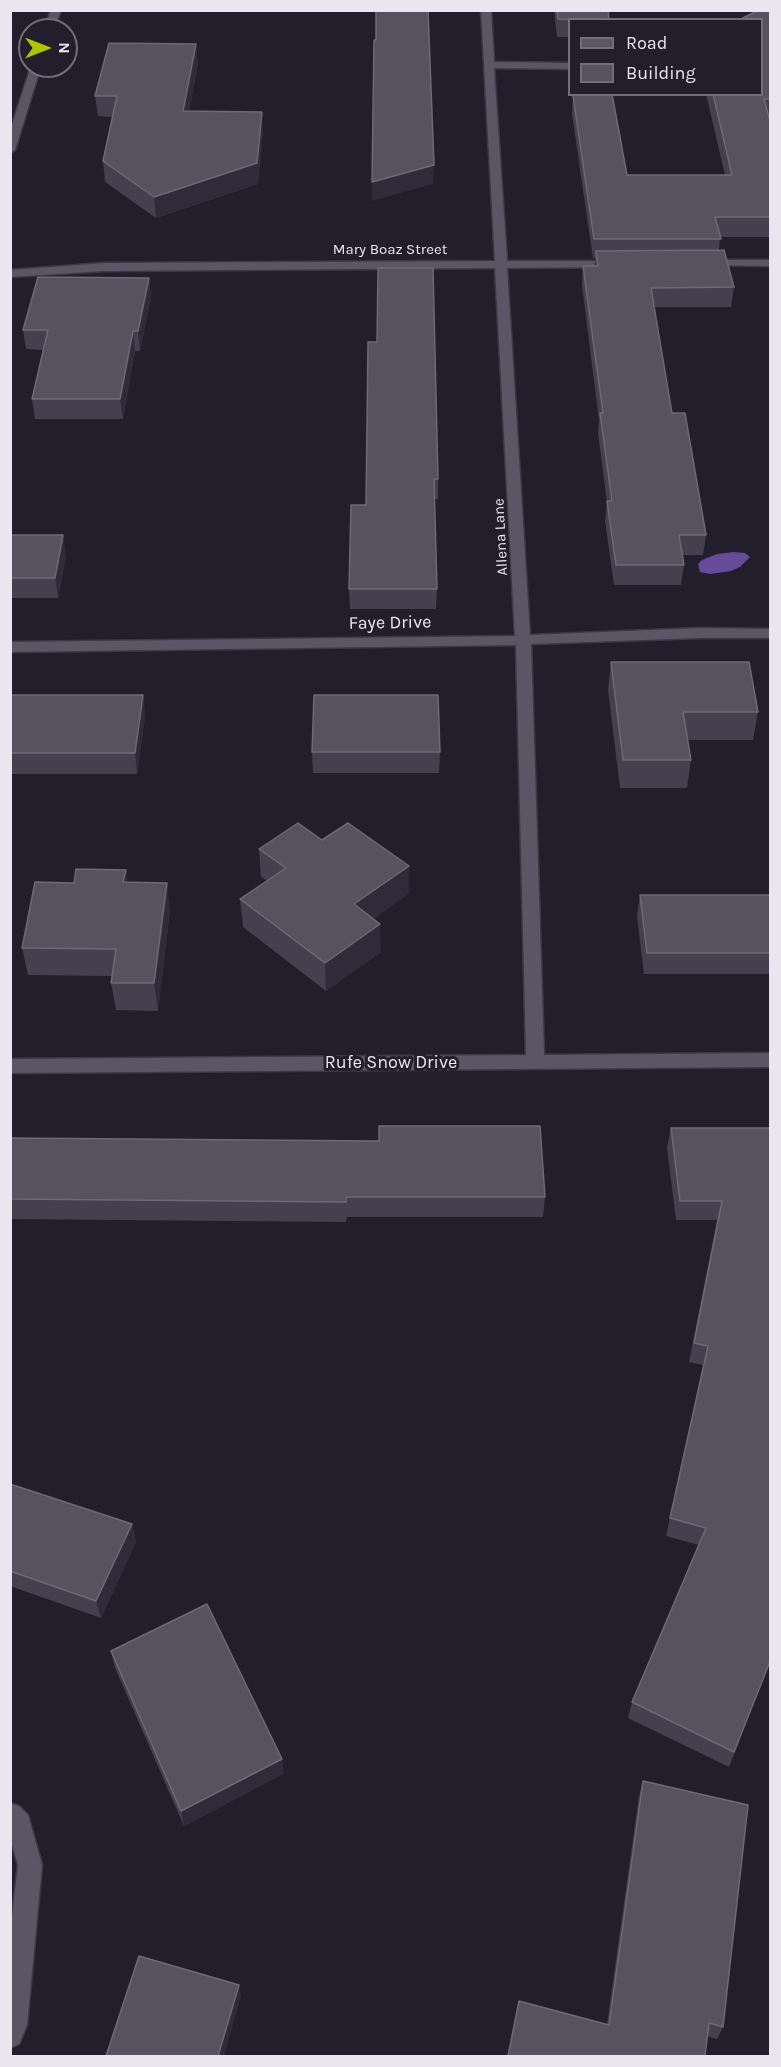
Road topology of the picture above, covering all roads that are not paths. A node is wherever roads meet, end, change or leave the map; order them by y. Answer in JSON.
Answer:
{"nodes":[{"id":1,"x":486,"y":10,"type":"edge"},
{"id":2,"x":490,"y":65,"type":"junction"},
{"id":3,"x":568,"y":66,"type":"edge"},
{"id":4,"x":32,"y":78,"type":"edge"},
{"id":5,"x":10,"y":150,"type":"edge"},
{"id":6,"x":771,"y":263,"type":"edge"},
{"id":7,"x":502,"y":264,"type":"junction"},
{"id":8,"x":630,"y":264,"type":"edge"},
{"id":9,"x":689,"y":264,"type":"edge"},
{"id":10,"x":10,"y":274,"type":"edge"},
{"id":11,"x":771,"y":633,"type":"edge"},
{"id":12,"x":523,"y":640,"type":"junction"},
{"id":13,"x":10,"y":647,"type":"edge"},
{"id":14,"x":771,"y":1060,"type":"edge"},
{"id":15,"x":535,"y":1062,"type":"junction"},
{"id":16,"x":10,"y":1066,"type":"edge"},
{"id":17,"x":10,"y":1815,"type":"edge"},
{"id":18,"x":10,"y":2035,"type":"edge"}],
"edges":[{"from":1,"to":2,"type":"street","name":"Allena Lane"},
{"from":2,"to":3,"type":"street"},
{"from":2,"to":7,"type":"street","name":"Allena Lane"},
{"from":4,"to":5,"type":"street"},
{"from":6,"to":9,"type":"street"},
{"from":7,"to":8,"type":"street","name":"Mary Boaz Street"},
{"from":7,"to":10,"type":"street","name":"Mary Boaz Street"},
{"from":7,"to":12,"type":"street","name":"Allena Lane"},
{"from":11,"to":12,"type":"street","name":"Faye Drive"},
{"from":12,"to":13,"type":"street","name":"Faye Drive"},
{"from":12,"to":15,"type":"street","name":"Allena Lane"},
{"from":14,"to":15,"type":"street","name":"Rufe Snow Drive"},
{"from":15,"to":16,"type":"street","name":"Rufe Snow Drive"},
{"from":17,"to":18,"type":"street"}]}
